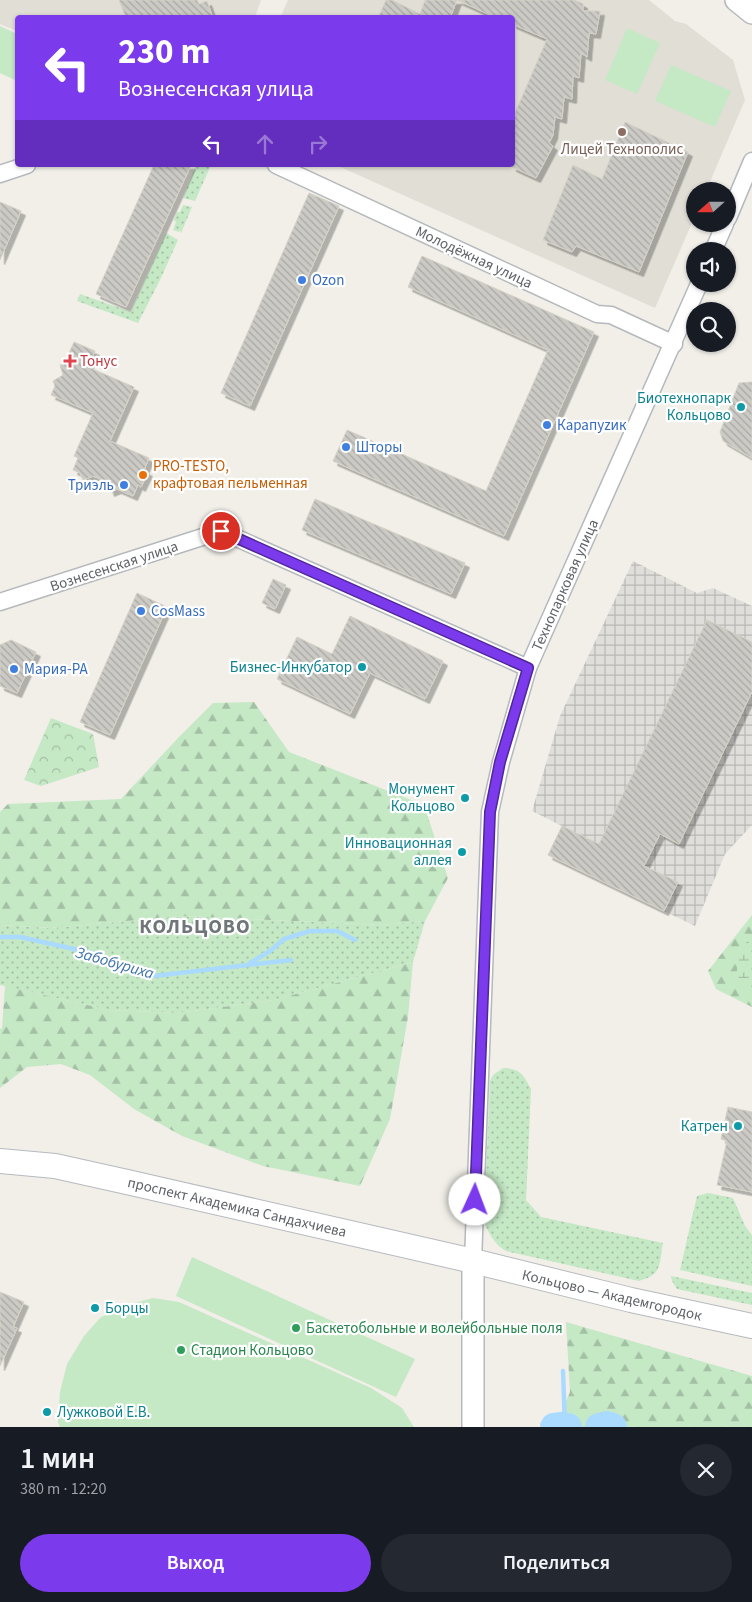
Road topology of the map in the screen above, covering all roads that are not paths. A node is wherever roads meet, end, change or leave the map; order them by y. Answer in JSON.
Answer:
{"nodes":[{"id":1,"x":736,"y":0,"type":"edge"},
{"id":2,"x":752,"y":13,"type":"edge"},
{"id":3,"x":752,"y":161,"type":"edge"},
{"id":4,"x":21,"y":167,"type":"edge"},
{"id":5,"x":280,"y":167,"type":"edge"},
{"id":6,"x":0,"y":174,"type":"edge"},
{"id":7,"x":736,"y":199,"type":"edge"},
{"id":8,"x":696,"y":292,"type":"edge"},
{"id":9,"x":674,"y":344,"type":"junction"},
{"id":10,"x":0,"y":602,"type":"edge"},
{"id":11,"x":528,"y":668,"type":"junction"},
{"id":12,"x":0,"y":1161,"type":"edge"},
{"id":13,"x":473,"y":1261,"type":"junction"},
{"id":14,"x":752,"y":1326,"type":"edge"},
{"id":15,"x":473,"y":1427,"type":"edge"}],
"edges":[{"from":1,"to":2,"type":"street"},
{"from":3,"to":7,"type":"street"},
{"from":4,"to":6,"type":"street"},
{"from":5,"to":9,"type":"street","name":"Молодёжная улица"},
{"from":8,"to":9,"type":"street","name":"Технопарковая улица"},
{"from":9,"to":11,"type":"street","name":"Технопарковая улица"},
{"from":10,"to":11,"type":"street","name":"Вознесенская улица"},
{"from":11,"to":13,"type":"street","name":"Технопарковая улица"},
{"from":12,"to":13,"type":"main road","name":"проспект Академика Сандахчиева"},
{"from":13,"to":14,"type":"main road","name":"Кольцово — Академгородок"},
{"from":13,"to":15,"type":"street"}]}
